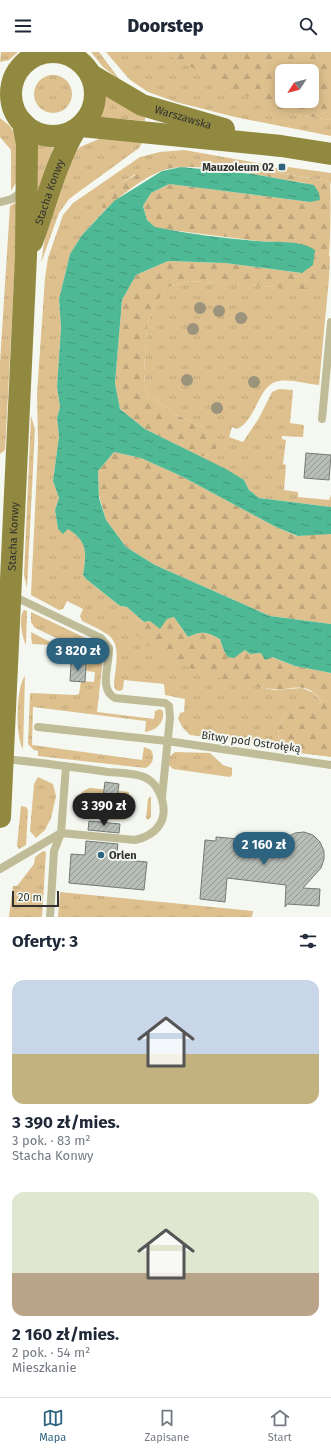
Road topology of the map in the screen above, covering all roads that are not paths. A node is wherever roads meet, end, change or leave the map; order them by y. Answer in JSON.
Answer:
{"nodes":[{"id":1,"x":22,"y":62,"type":"edge"},
{"id":2,"x":82,"y":63,"type":"edge"},
{"id":3,"x":13,"y":113,"type":"edge"},
{"id":4,"x":78,"y":128,"type":"junction"},
{"id":5,"x":281,"y":146,"type":"junction"},
{"id":6,"x":331,"y":154,"type":"edge"},
{"id":7,"x":26,"y":189,"type":"junction"},
{"id":8,"x":0,"y":202,"type":"edge"},
{"id":9,"x":26,"y":256,"type":"junction"},
{"id":10,"x":331,"y":322,"type":"edge"},
{"id":11,"x":322,"y":420,"type":"dead end"},
{"id":12,"x":11,"y":595,"type":"junction"},
{"id":13,"x":38,"y":727,"type":"dead end"},
{"id":14,"x":167,"y":741,"type":"junction"},
{"id":15,"x":3,"y":759,"type":"junction"},
{"id":16,"x":331,"y":765,"type":"edge"},
{"id":17,"x":66,"y":766,"type":"junction"},
{"id":18,"x":162,"y":797,"type":"junction"},
{"id":19,"x":0,"y":817,"type":"edge"},
{"id":20,"x":61,"y":833,"type":"junction"},
{"id":21,"x":0,"y":869,"type":"edge"},
{"id":22,"x":50,"y":917,"type":"edge"}],
"edges":[{"from":1,"to":2,"type":"main road"},
{"from":1,"to":3,"type":"main road"},
{"from":2,"to":4,"type":"main road"},
{"from":2,"to":5,"type":"main road","name":"Warszawska"},
{"from":3,"to":4,"type":"main road"},
{"from":3,"to":7,"type":"main road","name":"Stacha Konwy"},
{"from":4,"to":5,"type":"main road","name":"Warszawska"},
{"from":4,"to":9,"type":"main road","name":"Stacha Konwy"},
{"from":5,"to":6,"type":"main road","name":"Warszawska"},
{"from":7,"to":8,"type":"lane"},
{"from":7,"to":9,"type":"main road","name":"Stacha Konwy"},
{"from":9,"to":12,"type":"main road","name":"Stacha Konwy"},
{"from":10,"to":11,"type":"lane"},
{"from":12,"to":14,"type":"lane"},
{"from":12,"to":15,"type":"main road","name":"Stacha Konwy"},
{"from":13,"to":14,"type":"lane","name":"Bitwy pod Ostrołęką"},
{"from":14,"to":16,"type":"lane","name":"Bitwy pod Ostrołęką"},
{"from":14,"to":18,"type":"lane"},
{"from":15,"to":17,"type":"lane"},
{"from":15,"to":19,"type":"main road","name":"Stacha Konwy"},
{"from":17,"to":18,"type":"lane"},
{"from":17,"to":20,"type":"lane"},
{"from":18,"to":20,"type":"lane"},
{"from":20,"to":21,"type":"lane"},
{"from":20,"to":22,"type":"lane"}]}
